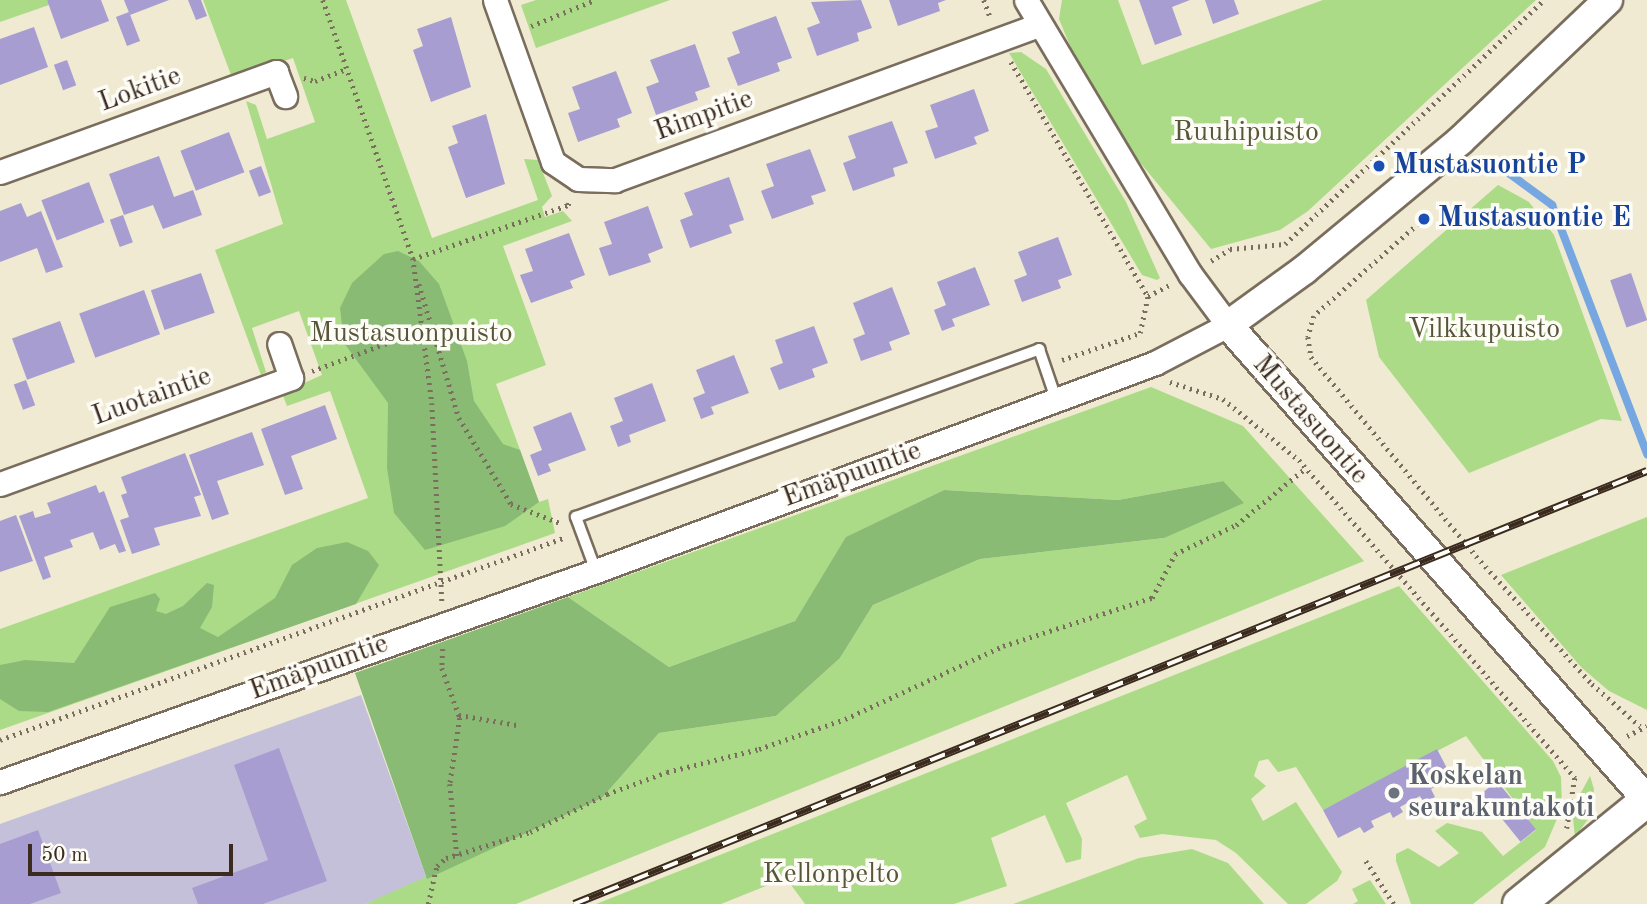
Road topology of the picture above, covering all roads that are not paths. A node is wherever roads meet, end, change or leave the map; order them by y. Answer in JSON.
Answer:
{"nodes":[{"id":1,"x":495,"y":0,"type":"edge"},
{"id":2,"x":1026,"y":0,"type":"edge"},
{"id":3,"x":1608,"y":0,"type":"edge"},
{"id":4,"x":1038,"y":25,"type":"junction"},
{"id":5,"x":285,"y":96,"type":"dead end"},
{"id":6,"x":0,"y":172,"type":"edge"},
{"id":7,"x":1228,"y":325,"type":"junction"},
{"id":8,"x":279,"y":344,"type":"dead end"},
{"id":9,"x":1056,"y":399,"type":"junction"},
{"id":10,"x":0,"y":484,"type":"edge"},
{"id":11,"x":596,"y":571,"type":"junction"},
{"id":12,"x":0,"y":782,"type":"edge"},
{"id":13,"x":1647,"y":800,"type":"edge"},
{"id":14,"x":1519,"y":904,"type":"edge"}],
"edges":[{"from":1,"to":4,"type":"street","name":"Rimpitie"},
{"from":2,"to":4,"type":"street","name":"Mustasuontie"},
{"from":3,"to":7,"type":"street","name":"Emäpuuntie"},
{"from":4,"to":7,"type":"street","name":"Mustasuontie"},
{"from":5,"to":6,"type":"street","name":"Lokitie"},
{"from":7,"to":9,"type":"street","name":"Emäpuuntie"},
{"from":7,"to":13,"type":"street","name":"Mustasuontie"},
{"from":8,"to":10,"type":"street","name":"Luotaintie"},
{"from":9,"to":11,"type":"street","name":"Emäpuuntie"},
{"from":9,"to":11,"type":"lane"},
{"from":11,"to":12,"type":"street","name":"Emäpuuntie"},
{"from":13,"to":14,"type":"main road"}]}
